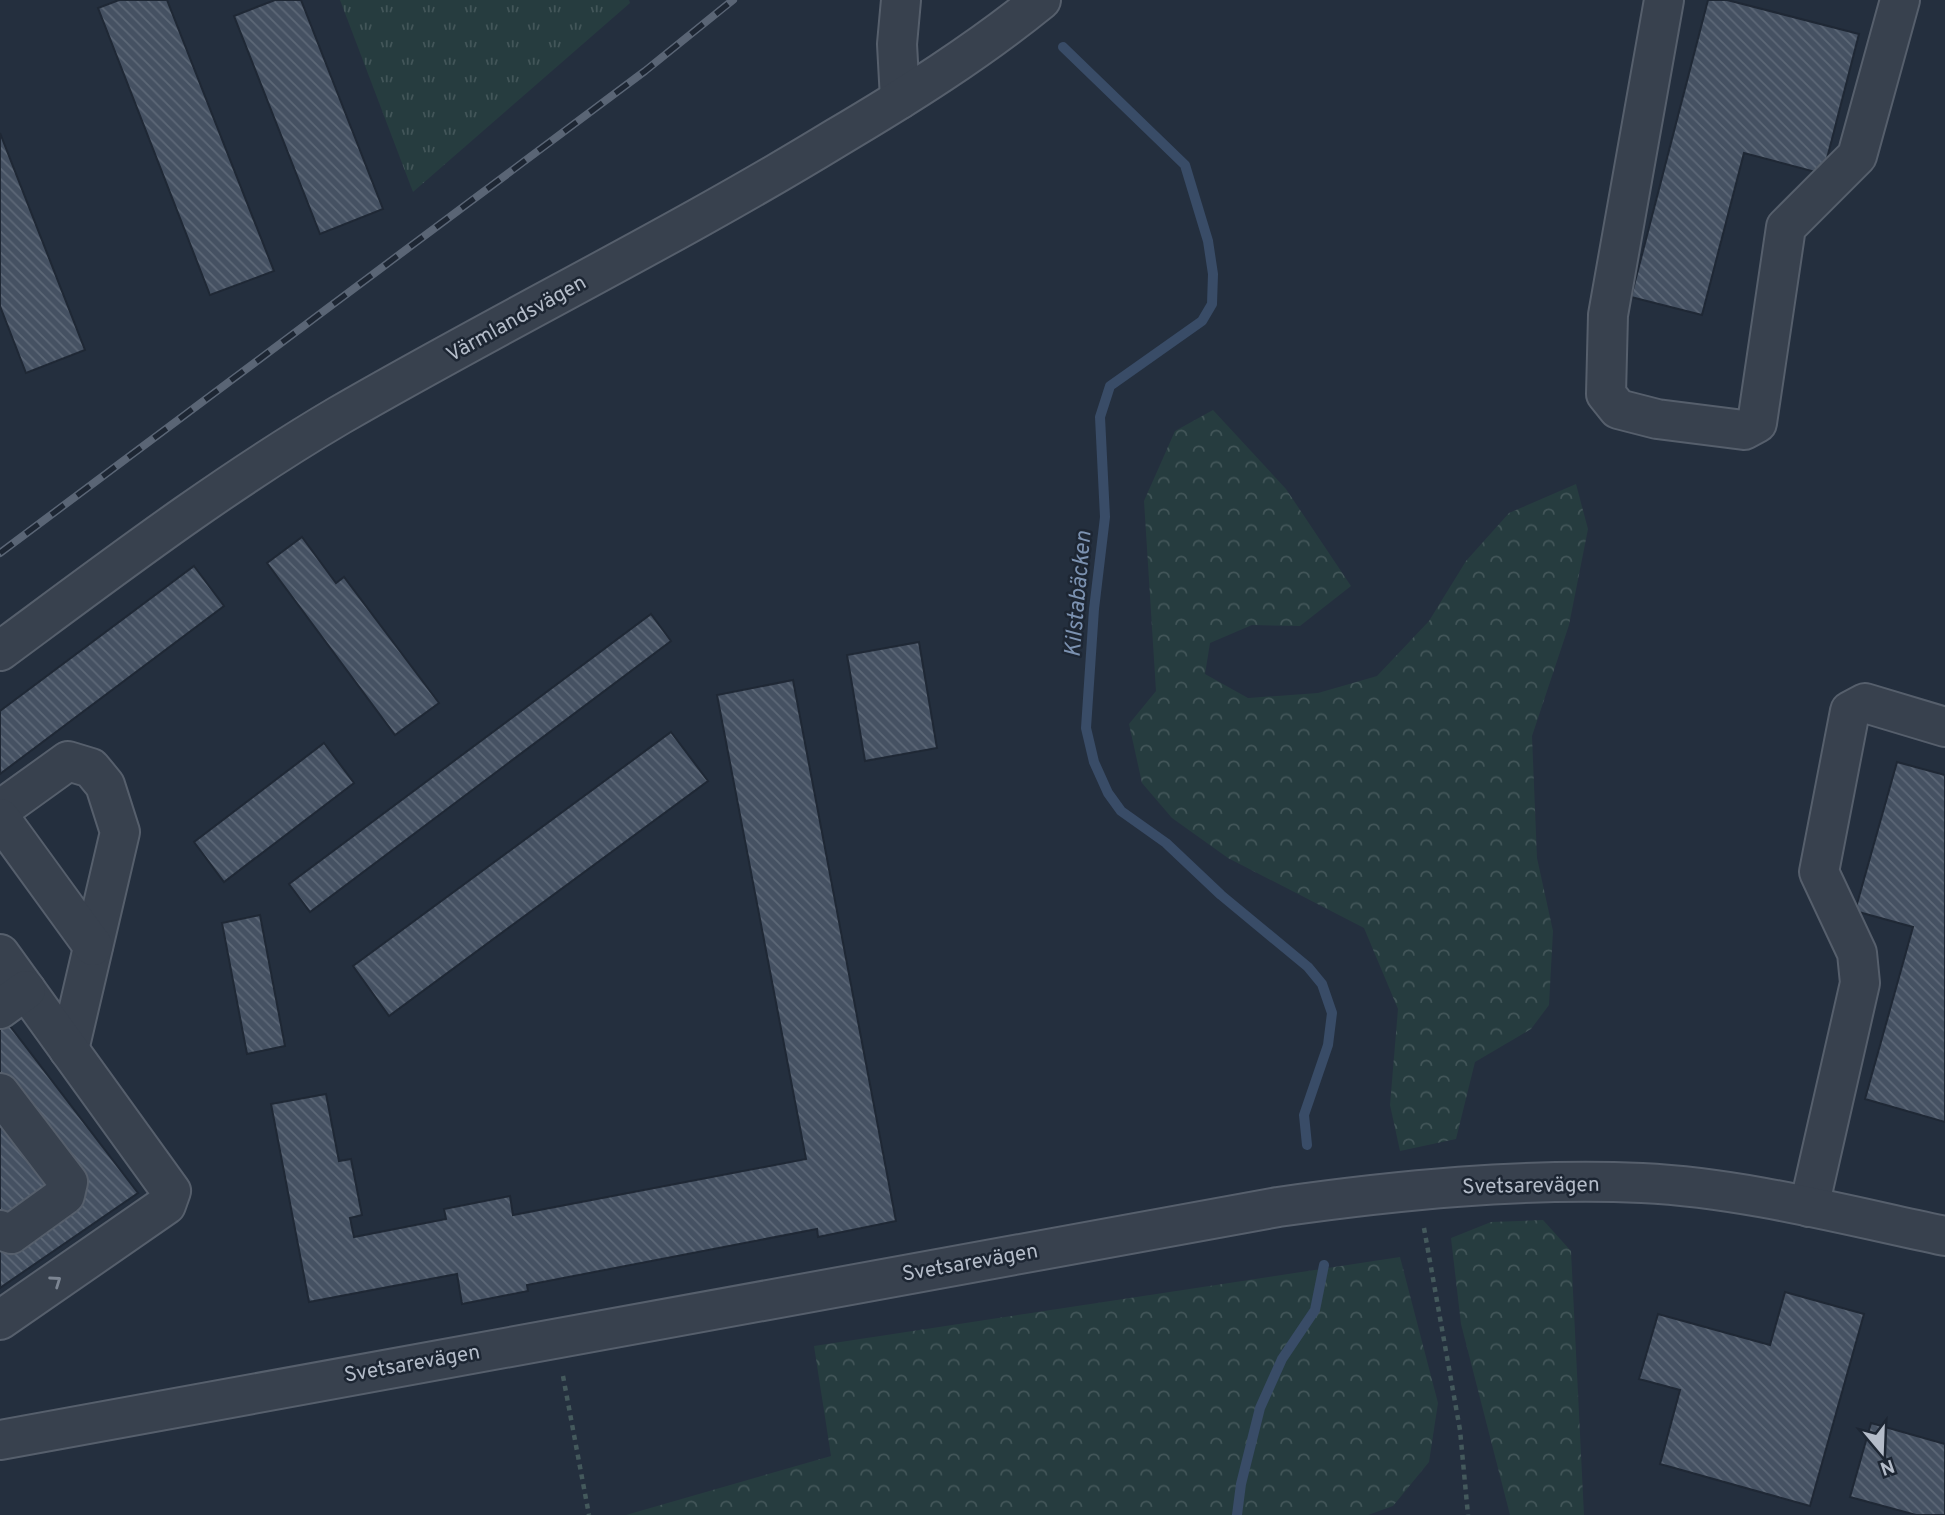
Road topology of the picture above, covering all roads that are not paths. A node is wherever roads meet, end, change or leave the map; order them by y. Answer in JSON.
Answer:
{"nodes":[{"id":1,"x":901,"y":0,"type":"edge"},
{"id":2,"x":1041,"y":0,"type":"edge"},
{"id":3,"x":1664,"y":0,"type":"edge"},
{"id":4,"x":1900,"y":0,"type":"edge"},
{"id":5,"x":900,"y":99,"type":"junction"},
{"id":6,"x":0,"y":651,"type":"edge"},
{"id":7,"x":1945,"y":727,"type":"edge"},
{"id":8,"x":0,"y":810,"type":"edge"},
{"id":9,"x":0,"y":818,"type":"edge"},
{"id":10,"x":93,"y":946,"type":"junction"},
{"id":11,"x":0,"y":954,"type":"edge"},
{"id":12,"x":13,"y":1000,"type":"edge"},
{"id":13,"x":69,"y":1050,"type":"junction"},
{"id":14,"x":0,"y":1093,"type":"edge"},
{"id":15,"x":1809,"y":1207,"type":"junction"},
{"id":16,"x":0,"y":1230,"type":"edge"},
{"id":17,"x":1945,"y":1236,"type":"edge"},
{"id":18,"x":0,"y":1320,"type":"edge"},
{"id":19,"x":0,"y":1440,"type":"edge"}],
"edges":[{"from":1,"to":5,"type":"street"},
{"from":2,"to":5,"type":"street","name":"Värmlandsvägen"},
{"from":3,"to":4,"type":"street"},
{"from":5,"to":6,"type":"street","name":"Värmlandsvägen"},
{"from":7,"to":15,"type":"street"},
{"from":8,"to":10,"type":"street"},
{"from":9,"to":10,"type":"street"},
{"from":10,"to":13,"type":"street"},
{"from":11,"to":12,"type":"street"},
{"from":12,"to":13,"type":"street"},
{"from":18,"to":13,"type":"street","one_way":true},
{"from":14,"to":16,"type":"street"},
{"from":15,"to":17,"type":"street","name":"Svetsarevägen"},
{"from":15,"to":19,"type":"street","name":"Svetsarevägen"}]}
